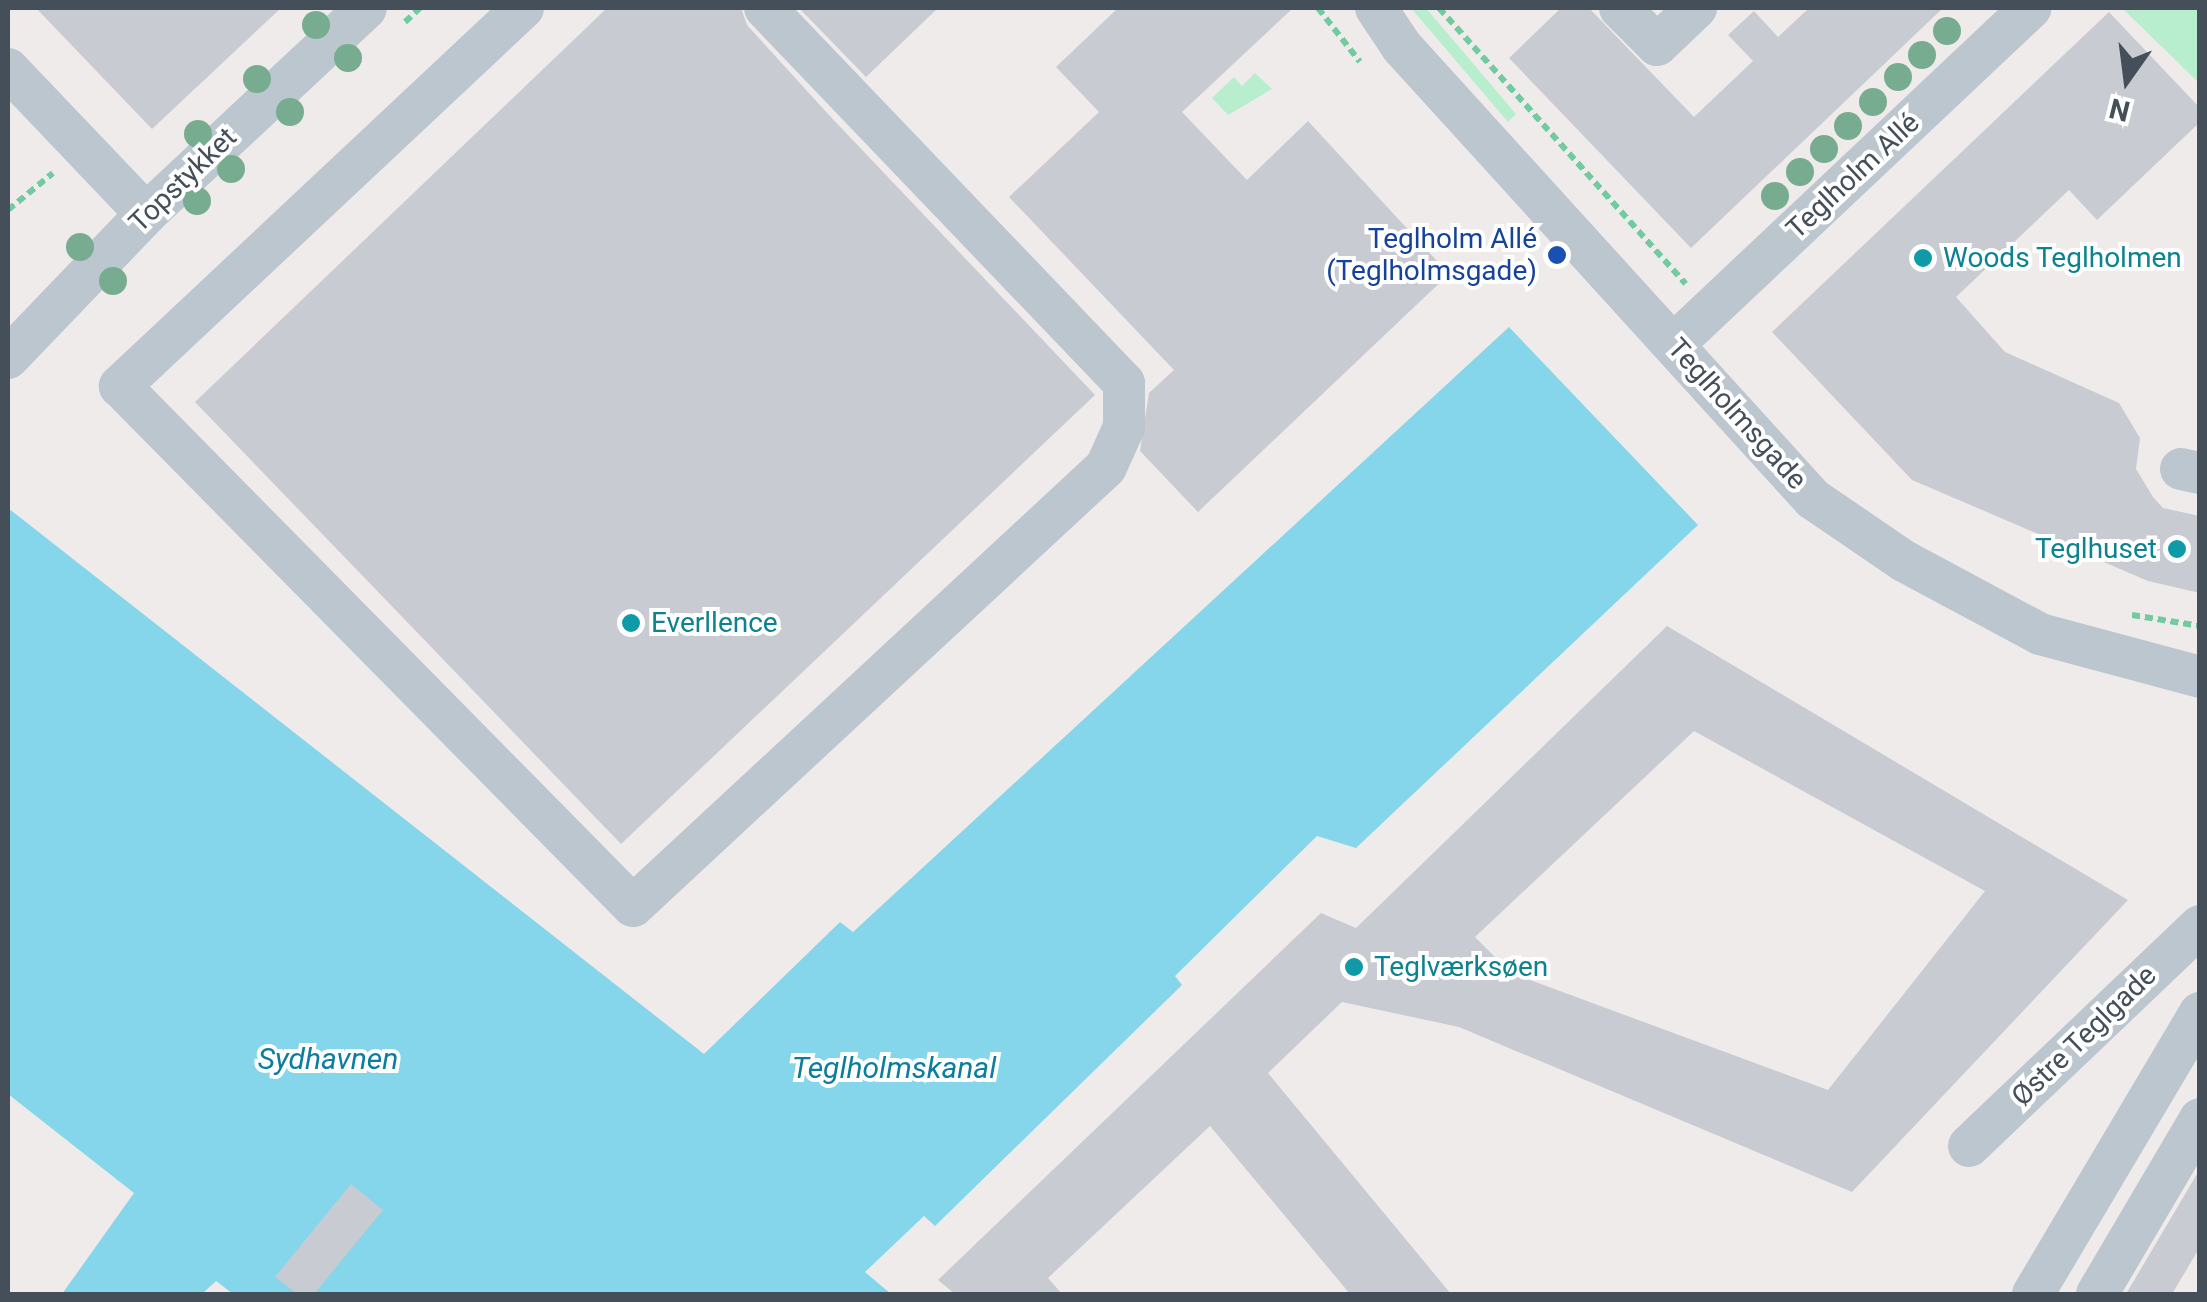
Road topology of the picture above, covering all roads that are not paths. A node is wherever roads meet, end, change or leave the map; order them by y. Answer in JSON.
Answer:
{"nodes":[{"id":1,"x":366,"y":8,"type":"edge"},
{"id":2,"x":523,"y":8,"type":"edge"},
{"id":3,"x":765,"y":8,"type":"edge"},
{"id":4,"x":1376,"y":8,"type":"edge"},
{"id":5,"x":1620,"y":8,"type":"edge"},
{"id":6,"x":1696,"y":8,"type":"edge"},
{"id":7,"x":2002,"y":17,"type":"edge"},
{"id":8,"x":8,"y":69,"type":"edge"},
{"id":9,"x":146,"y":214,"type":"junction"},
{"id":10,"x":1674,"y":344,"type":"junction"},
{"id":11,"x":8,"y":358,"type":"edge"},
{"id":12,"x":2200,"y":678,"type":"edge"},
{"id":13,"x":2200,"y":926,"type":"edge"},
{"id":14,"x":2200,"y":1014,"type":"edge"},
{"id":15,"x":2200,"y":1119,"type":"edge"},
{"id":16,"x":1969,"y":1146,"type":"dead end"},
{"id":17,"x":2033,"y":1294,"type":"edge"},
{"id":18,"x":2097,"y":1294,"type":"edge"}],
"edges":[{"from":1,"to":9,"type":"street","name":"Topstykket"},
{"from":2,"to":3,"type":"street"},
{"from":4,"to":10,"type":"street","name":"Teglholmsgade"},
{"from":5,"to":6,"type":"street"},
{"from":7,"to":10,"type":"street","name":"Teglholm Allé"},
{"from":8,"to":9,"type":"street"},
{"from":9,"to":11,"type":"street","name":"Topstykket"},
{"from":10,"to":12,"type":"street","name":"Teglholmsgade"},
{"from":13,"to":16,"type":"street","name":"Østre Teglgade"},
{"from":14,"to":17,"type":"street"},
{"from":15,"to":18,"type":"street"}]}
